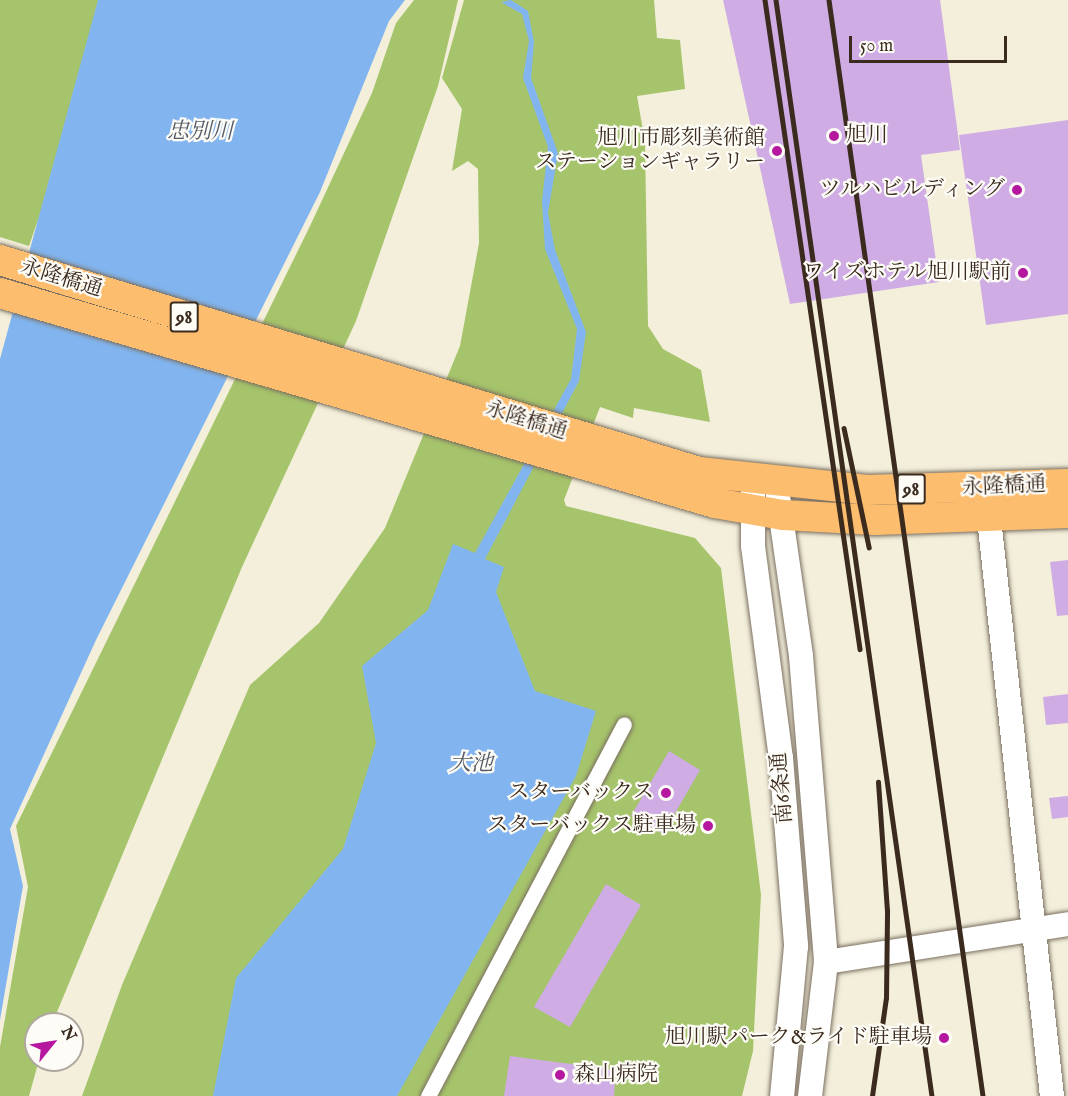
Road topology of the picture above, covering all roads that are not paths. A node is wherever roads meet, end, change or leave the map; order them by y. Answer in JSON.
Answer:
{"nodes":[{"id":1,"x":0,"y":260,"type":"edge"},
{"id":2,"x":0,"y":293,"type":"edge"},
{"id":3,"x":362,"y":386,"type":"junction"},
{"id":4,"x":1068,"y":484,"type":"edge"},
{"id":5,"x":986,"y":489,"type":"junction"},
{"id":6,"x":760,"y":490,"type":"junction"},
{"id":7,"x":1068,"y":513,"type":"edge"},
{"id":8,"x":783,"y":515,"type":"junction"},
{"id":9,"x":989,"y":518,"type":"junction"},
{"id":10,"x":624,"y":724,"type":"dead end"},
{"id":11,"x":1068,"y":924,"type":"edge"},
{"id":12,"x":1034,"y":929,"type":"junction"},
{"id":13,"x":826,"y":962,"type":"junction"},
{"id":14,"x":428,"y":1096,"type":"edge"},
{"id":15,"x":782,"y":1096,"type":"edge"},
{"id":16,"x":810,"y":1096,"type":"edge"},
{"id":17,"x":1052,"y":1096,"type":"edge"}],
"edges":[{"from":1,"to":3,"type":"main road","name":"永隆橋通","number":"98"},
{"from":2,"to":3,"type":"main road","name":"永隆橋通","number":"98"},
{"from":3,"to":6,"type":"main road","name":"永隆橋通","number":"98"},
{"from":4,"to":5,"type":"main road","name":"永隆橋通","number":"98"},
{"from":5,"to":6,"type":"main road","name":"永隆橋通","number":"98"},
{"from":5,"to":9,"type":"street"},
{"from":6,"to":8,"type":"main road","name":"永隆橋通","number":"98"},
{"from":6,"to":15,"type":"street","name":"南6条通"},
{"from":7,"to":9,"type":"main road","name":"永隆橋通","number":"98"},
{"from":8,"to":9,"type":"main road","name":"永隆橋通","number":"98"},
{"from":8,"to":13,"type":"street","name":"南6条通"},
{"from":9,"to":12,"type":"street"},
{"from":10,"to":14,"type":"street"},
{"from":11,"to":12,"type":"street"},
{"from":12,"to":13,"type":"street"},
{"from":12,"to":17,"type":"street"},
{"from":13,"to":16,"type":"street","name":"南6条通"}]}
